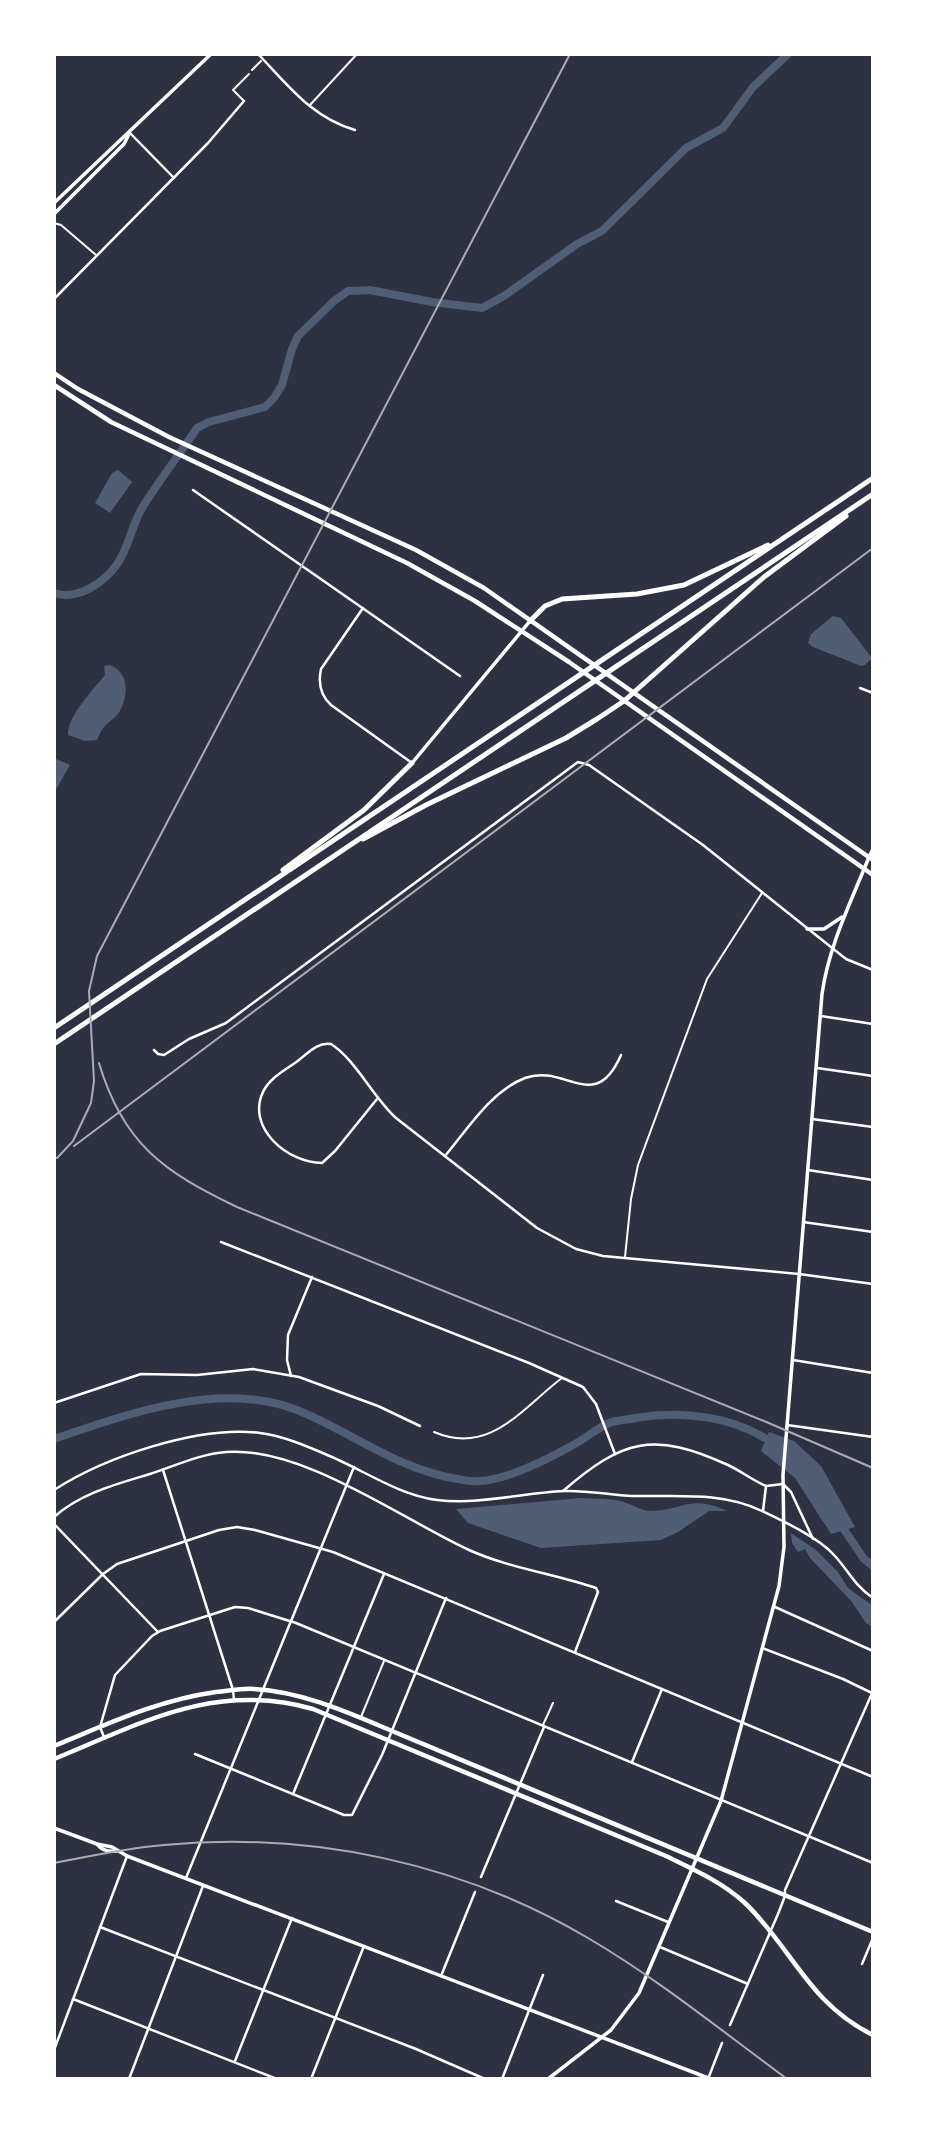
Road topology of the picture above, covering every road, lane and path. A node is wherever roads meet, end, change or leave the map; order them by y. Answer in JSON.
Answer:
{"nodes":[{"id":1,"x":211,"y":54,"type":"edge"},
{"id":2,"x":357,"y":54,"type":"edge"},
{"id":3,"x":261,"y":56,"type":"edge"},
{"id":4,"x":253,"y":70,"type":"dead end"},
{"id":5,"x":249,"y":74,"type":"dead end"},
{"id":6,"x":244,"y":101,"type":"joint"},
{"id":7,"x":309,"y":106,"type":"junction"},
{"id":8,"x":355,"y":130,"type":"dead end"},
{"id":9,"x":130,"y":133,"type":"junction"},
{"id":10,"x":174,"y":178,"type":"junction"},
{"id":11,"x":54,"y":203,"type":"edge"},
{"id":12,"x":54,"y":214,"type":"edge"},
{"id":13,"x":54,"y":223,"type":"edge"},
{"id":14,"x":96,"y":255,"type":"junction"},
{"id":15,"x":54,"y":299,"type":"edge"},
{"id":16,"x":54,"y":373,"type":"edge"},
{"id":17,"x":54,"y":385,"type":"edge"},
{"id":18,"x":873,"y":478,"type":"edge"},
{"id":19,"x":193,"y":490,"type":"dead end"},
{"id":20,"x":873,"y":495,"type":"edge"},
{"id":21,"x":789,"y":534,"type":"junction"},
{"id":22,"x":363,"y":608,"type":"junction"},
{"id":23,"x":530,"y":621,"type":"junction"},
{"id":24,"x":520,"y":631,"type":"junction"},
{"id":25,"x":460,"y":676,"type":"dead end"},
{"id":26,"x":860,"y":688,"type":"dead end"},
{"id":27,"x":634,"y":692,"type":"junction"},
{"id":28,"x":873,"y":693,"type":"edge"},
{"id":29,"x":624,"y":701,"type":"junction"},
{"id":30,"x":412,"y":762,"type":"junction"},
{"id":31,"x":350,"y":845,"type":"junction"},
{"id":32,"x":873,"y":849,"type":"edge"},
{"id":33,"x":871,"y":858,"type":"edge"},
{"id":34,"x":864,"y":869,"type":"junction"},
{"id":35,"x":873,"y":875,"type":"edge"},
{"id":36,"x":260,"y":890,"type":"junction"},
{"id":37,"x":763,"y":892,"type":"junction"},
{"id":38,"x":844,"y":915,"type":"junction"},
{"id":39,"x":807,"y":929,"type":"junction"},
{"id":40,"x":831,"y":948,"type":"junction"},
{"id":41,"x":873,"y":970,"type":"edge"},
{"id":42,"x":820,"y":1016,"type":"junction"},
{"id":43,"x":873,"y":1024,"type":"edge"},
{"id":44,"x":54,"y":1028,"type":"edge"},
{"id":45,"x":54,"y":1044,"type":"edge"},
{"id":46,"x":154,"y":1050,"type":"dead end"},
{"id":47,"x":621,"y":1055,"type":"dead end"},
{"id":48,"x":816,"y":1068,"type":"junction"},
{"id":49,"x":873,"y":1076,"type":"edge"},
{"id":50,"x":377,"y":1099,"type":"junction"},
{"id":51,"x":812,"y":1119,"type":"junction"},
{"id":52,"x":873,"y":1127,"type":"edge"},
{"id":53,"x":445,"y":1156,"type":"junction"},
{"id":54,"x":808,"y":1170,"type":"junction"},
{"id":55,"x":873,"y":1180,"type":"edge"},
{"id":56,"x":803,"y":1222,"type":"junction"},
{"id":57,"x":873,"y":1232,"type":"edge"},
{"id":58,"x":221,"y":1242,"type":"dead end"},
{"id":59,"x":625,"y":1258,"type":"junction"},
{"id":60,"x":799,"y":1274,"type":"junction"},
{"id":61,"x":312,"y":1277,"type":"junction"},
{"id":62,"x":873,"y":1284,"type":"edge"},
{"id":63,"x":792,"y":1360,"type":"junction"},
{"id":64,"x":873,"y":1373,"type":"edge"},
{"id":65,"x":291,"y":1376,"type":"junction"},
{"id":66,"x":563,"y":1377,"type":"junction"},
{"id":67,"x":54,"y":1403,"type":"edge"},
{"id":68,"x":787,"y":1425,"type":"junction"},
{"id":69,"x":420,"y":1426,"type":"dead end"},
{"id":70,"x":434,"y":1432,"type":"dead end"},
{"id":71,"x":873,"y":1437,"type":"edge"},
{"id":72,"x":615,"y":1454,"type":"junction"},
{"id":73,"x":354,"y":1467,"type":"junction"},
{"id":74,"x":163,"y":1470,"type":"junction"},
{"id":75,"x":783,"y":1483,"type":"junction"},
{"id":76,"x":348,"y":1486,"type":"junction"},
{"id":77,"x":766,"y":1486,"type":"junction"},
{"id":78,"x":54,"y":1490,"type":"edge"},
{"id":79,"x":563,"y":1491,"type":"junction"},
{"id":80,"x":763,"y":1511,"type":"junction"},
{"id":81,"x":54,"y":1517,"type":"edge"},
{"id":82,"x":54,"y":1524,"type":"edge"},
{"id":83,"x":814,"y":1540,"type":"junction"},
{"id":84,"x":186,"y":1541,"type":"junction"},
{"id":85,"x":322,"y":1548,"type":"junction"},
{"id":86,"x":384,"y":1573,"type":"junction"},
{"id":87,"x":103,"y":1574,"type":"junction"},
{"id":88,"x":446,"y":1598,"type":"junction"},
{"id":89,"x":873,"y":1598,"type":"edge"},
{"id":90,"x":775,"y":1606,"type":"junction"},
{"id":91,"x":210,"y":1615,"type":"junction"},
{"id":92,"x":292,"y":1621,"type":"junction"},
{"id":93,"x":54,"y":1622,"type":"edge"},
{"id":94,"x":158,"y":1632,"type":"junction"},
{"id":95,"x":354,"y":1647,"type":"junction"},
{"id":96,"x":762,"y":1648,"type":"junction"},
{"id":97,"x":873,"y":1651,"type":"edge"},
{"id":98,"x":575,"y":1652,"type":"junction"},
{"id":99,"x":384,"y":1660,"type":"junction"},
{"id":100,"x":415,"y":1672,"type":"junction"},
{"id":101,"x":662,"y":1689,"type":"junction"},
{"id":102,"x":233,"y":1690,"type":"junction"},
{"id":103,"x":263,"y":1690,"type":"junction"},
{"id":104,"x":872,"y":1692,"type":"edge"},
{"id":105,"x":234,"y":1700,"type":"junction"},
{"id":106,"x":259,"y":1700,"type":"junction"},
{"id":107,"x":553,"y":1703,"type":"dead end"},
{"id":108,"x":330,"y":1705,"type":"junction"},
{"id":109,"x":326,"y":1714,"type":"junction"},
{"id":110,"x":360,"y":1718,"type":"junction"},
{"id":111,"x":742,"y":1723,"type":"junction"},
{"id":112,"x":544,"y":1726,"type":"junction"},
{"id":113,"x":100,"y":1727,"type":"junction"},
{"id":114,"x":392,"y":1731,"type":"junction"},
{"id":115,"x":104,"y":1737,"type":"junction"},
{"id":116,"x":388,"y":1740,"type":"junction"},
{"id":117,"x":54,"y":1746,"type":"edge"},
{"id":118,"x":195,"y":1754,"type":"dead end"},
{"id":119,"x":54,"y":1759,"type":"edge"},
{"id":120,"x":632,"y":1762,"type":"junction"},
{"id":121,"x":842,"y":1764,"type":"junction"},
{"id":122,"x":231,"y":1769,"type":"junction"},
{"id":123,"x":873,"y":1777,"type":"edge"},
{"id":124,"x":521,"y":1784,"type":"junction"},
{"id":125,"x":517,"y":1793,"type":"junction"},
{"id":126,"x":293,"y":1794,"type":"junction"},
{"id":127,"x":721,"y":1801,"type":"junction"},
{"id":128,"x":54,"y":1828,"type":"edge"},
{"id":129,"x":808,"y":1836,"type":"junction"},
{"id":130,"x":127,"y":1856,"type":"junction"},
{"id":131,"x":698,"y":1858,"type":"junction"},
{"id":132,"x":873,"y":1863,"type":"edge"},
{"id":133,"x":692,"y":1869,"type":"junction"},
{"id":134,"x":481,"y":1877,"type":"dead end"},
{"id":135,"x":186,"y":1878,"type":"junction"},
{"id":136,"x":203,"y":1885,"type":"junction"},
{"id":137,"x":475,"y":1892,"type":"dead end"},
{"id":138,"x":785,"y":1896,"type":"junction"},
{"id":139,"x":617,"y":1900,"type":"dead end"},
{"id":140,"x":292,"y":1919,"type":"junction"},
{"id":141,"x":670,"y":1923,"type":"junction"},
{"id":142,"x":100,"y":1927,"type":"junction"},
{"id":143,"x":873,"y":1932,"type":"edge"},
{"id":144,"x":770,"y":1933,"type":"junction"},
{"id":145,"x":873,"y":1938,"type":"edge"},
{"id":146,"x":364,"y":1946,"type":"junction"},
{"id":147,"x":660,"y":1947,"type":"junction"},
{"id":148,"x":176,"y":1957,"type":"junction"},
{"id":149,"x":862,"y":1964,"type":"dead end"},
{"id":150,"x":543,"y":1975,"type":"dead end"},
{"id":151,"x":441,"y":1976,"type":"junction"},
{"id":152,"x":748,"y":1984,"type":"junction"},
{"id":153,"x":263,"y":1990,"type":"junction"},
{"id":154,"x":73,"y":1999,"type":"junction"},
{"id":155,"x":530,"y":2010,"type":"junction"},
{"id":156,"x":335,"y":2017,"type":"junction"},
{"id":157,"x":730,"y":2025,"type":"dead end"},
{"id":158,"x":148,"y":2028,"type":"junction"},
{"id":159,"x":873,"y":2035,"type":"edge"},
{"id":160,"x":603,"y":2037,"type":"junction"},
{"id":161,"x":722,"y":2043,"type":"dead end"},
{"id":162,"x":54,"y":2050,"type":"edge"},
{"id":163,"x":235,"y":2062,"type":"junction"},
{"id":164,"x":709,"y":2078,"type":"edge"},
{"id":165,"x":129,"y":2079,"type":"edge"},
{"id":166,"x":277,"y":2079,"type":"edge"},
{"id":167,"x":311,"y":2079,"type":"edge"},
{"id":168,"x":485,"y":2079,"type":"edge"},
{"id":169,"x":502,"y":2079,"type":"edge"},
{"id":170,"x":548,"y":2079,"type":"edge"}],
"edges":[{"from":1,"to":9,"type":"main road"},
{"from":2,"to":7,"type":"street"},
{"from":3,"to":4,"type":"street"},
{"from":3,"to":7,"type":"street"},
{"from":5,"to":6,"type":"street"},
{"from":6,"to":10,"type":"street"},
{"from":7,"to":8,"type":"street"},
{"from":9,"to":10,"type":"street"},
{"from":9,"to":11,"type":"main road"},
{"from":9,"to":12,"type":"main road"},
{"from":10,"to":14,"type":"street"},
{"from":13,"to":14,"type":"street"},
{"from":14,"to":15,"type":"street"},
{"from":16,"to":23,"type":"main road"},
{"from":17,"to":24,"type":"main road"},
{"from":18,"to":21,"type":"highway"},
{"from":19,"to":22,"type":"street"},
{"from":20,"to":27,"type":"highway"},
{"from":20,"to":31,"type":"highway"},
{"from":21,"to":23,"type":"highway"},
{"from":21,"to":36,"type":"highway"},
{"from":22,"to":25,"type":"street"},
{"from":22,"to":30,"type":"street"},
{"from":23,"to":24,"type":"main road"},
{"from":23,"to":27,"type":"main road"},
{"from":24,"to":29,"type":"main road"},
{"from":24,"to":30,"type":"main road"},
{"from":26,"to":28,"type":"street"},
{"from":27,"to":29,"type":"highway"},
{"from":27,"to":33,"type":"main road"},
{"from":29,"to":31,"type":"highway"},
{"from":29,"to":34,"type":"main road"},
{"from":30,"to":36,"type":"highway"},
{"from":31,"to":45,"type":"highway"},
{"from":32,"to":33,"type":"main road"},
{"from":33,"to":34,"type":"main road"},
{"from":34,"to":35,"type":"main road"},
{"from":34,"to":38,"type":"main road"},
{"from":36,"to":44,"type":"highway"},
{"from":37,"to":39,"type":"street"},
{"from":37,"to":46,"type":"street"},
{"from":37,"to":59,"type":"street"},
{"from":38,"to":39,"type":"main road"},
{"from":38,"to":40,"type":"main road"},
{"from":39,"to":40,"type":"street"},
{"from":40,"to":41,"type":"street"},
{"from":40,"to":42,"type":"main road"},
{"from":42,"to":43,"type":"street"},
{"from":42,"to":48,"type":"main road"},
{"from":47,"to":53,"type":"street"},
{"from":48,"to":49,"type":"street"},
{"from":48,"to":51,"type":"main road"},
{"from":50,"to":50,"type":"street"},
{"from":50,"to":53,"type":"street"},
{"from":51,"to":52,"type":"street"},
{"from":51,"to":54,"type":"main road"},
{"from":53,"to":59,"type":"street"},
{"from":54,"to":55,"type":"street"},
{"from":54,"to":56,"type":"main road"},
{"from":56,"to":57,"type":"street"},
{"from":56,"to":60,"type":"main road"},
{"from":58,"to":61,"type":"street"},
{"from":59,"to":60,"type":"street"},
{"from":60,"to":62,"type":"street"},
{"from":60,"to":63,"type":"main road"},
{"from":61,"to":65,"type":"street"},
{"from":61,"to":66,"type":"street"},
{"from":63,"to":64,"type":"street"},
{"from":63,"to":68,"type":"main road"},
{"from":65,"to":67,"type":"street"},
{"from":65,"to":69,"type":"street"},
{"from":66,"to":70,"type":"street"},
{"from":66,"to":72,"type":"street"},
{"from":68,"to":71,"type":"street"},
{"from":68,"to":75,"type":"main road"},
{"from":72,"to":77,"type":"street"},
{"from":72,"to":79,"type":"street"},
{"from":73,"to":76,"type":"street"},
{"from":73,"to":78,"type":"street"},
{"from":73,"to":79,"type":"street"},
{"from":74,"to":76,"type":"street"},
{"from":74,"to":81,"type":"street"},
{"from":74,"to":84,"type":"street"},
{"from":75,"to":77,"type":"street"},
{"from":75,"to":83,"type":"street"},
{"from":75,"to":90,"type":"main road"},
{"from":76,"to":85,"type":"street"},
{"from":76,"to":98,"type":"street"},
{"from":77,"to":80,"type":"street"},
{"from":79,"to":80,"type":"street"},
{"from":80,"to":83,"type":"street"},
{"from":82,"to":87,"type":"street"},
{"from":83,"to":89,"type":"street"},
{"from":84,"to":85,"type":"street"},
{"from":84,"to":87,"type":"street"},
{"from":84,"to":91,"type":"street"},
{"from":85,"to":86,"type":"street"},
{"from":85,"to":92,"type":"street"},
{"from":86,"to":88,"type":"street"},
{"from":86,"to":95,"type":"street"},
{"from":87,"to":93,"type":"street"},
{"from":87,"to":94,"type":"street"},
{"from":88,"to":98,"type":"street"},
{"from":88,"to":100,"type":"street"},
{"from":90,"to":96,"type":"main road"},
{"from":90,"to":97,"type":"street"},
{"from":91,"to":92,"type":"street"},
{"from":91,"to":94,"type":"street"},
{"from":91,"to":102,"type":"street"},
{"from":92,"to":95,"type":"street"},
{"from":92,"to":103,"type":"street"},
{"from":94,"to":113,"type":"street"},
{"from":95,"to":99,"type":"street"},
{"from":95,"to":108,"type":"street"},
{"from":96,"to":104,"type":"street"},
{"from":96,"to":111,"type":"main road"},
{"from":98,"to":101,"type":"street"},
{"from":99,"to":100,"type":"street"},
{"from":99,"to":110,"type":"street"},
{"from":100,"to":112,"type":"street"},
{"from":100,"to":114,"type":"street"},
{"from":101,"to":111,"type":"street"},
{"from":101,"to":120,"type":"street"},
{"from":102,"to":103,"type":"main road"},
{"from":102,"to":105,"type":"street"},
{"from":102,"to":113,"type":"main road"},
{"from":103,"to":106,"type":"street"},
{"from":103,"to":108,"type":"main road"},
{"from":104,"to":121,"type":"street"},
{"from":105,"to":106,"type":"main road"},
{"from":105,"to":115,"type":"main road"},
{"from":106,"to":109,"type":"main road"},
{"from":106,"to":122,"type":"street"},
{"from":107,"to":112,"type":"street"},
{"from":108,"to":109,"type":"street"},
{"from":108,"to":110,"type":"main road"},
{"from":109,"to":116,"type":"main road"},
{"from":109,"to":126,"type":"street"},
{"from":110,"to":114,"type":"main road"},
{"from":111,"to":121,"type":"street"},
{"from":111,"to":127,"type":"main road"},
{"from":112,"to":120,"type":"street"},
{"from":112,"to":124,"type":"street"},
{"from":113,"to":115,"type":"street"},
{"from":113,"to":117,"type":"main road"},
{"from":114,"to":116,"type":"street"},
{"from":114,"to":124,"type":"main road"},
{"from":115,"to":119,"type":"main road"},
{"from":116,"to":125,"type":"main road"},
{"from":116,"to":126,"type":"street"},
{"from":118,"to":122,"type":"street"},
{"from":120,"to":127,"type":"street"},
{"from":121,"to":123,"type":"street"},
{"from":121,"to":129,"type":"street"},
{"from":122,"to":126,"type":"street"},
{"from":122,"to":135,"type":"street"},
{"from":124,"to":125,"type":"street"},
{"from":124,"to":131,"type":"main road"},
{"from":125,"to":133,"type":"main road"},
{"from":125,"to":134,"type":"street"},
{"from":127,"to":129,"type":"street"},
{"from":127,"to":131,"type":"main road"},
{"from":128,"to":130,"type":"main road"},
{"from":129,"to":132,"type":"street"},
{"from":129,"to":138,"type":"street"},
{"from":130,"to":135,"type":"main road"},
{"from":130,"to":142,"type":"street"},
{"from":131,"to":133,"type":"main road"},
{"from":131,"to":138,"type":"main road"},
{"from":133,"to":141,"type":"main road"},
{"from":133,"to":144,"type":"main road"},
{"from":135,"to":136,"type":"main road"},
{"from":136,"to":140,"type":"main road"},
{"from":136,"to":148,"type":"street"},
{"from":137,"to":151,"type":"street"},
{"from":138,"to":143,"type":"main road"},
{"from":138,"to":144,"type":"street"},
{"from":139,"to":141,"type":"street"},
{"from":140,"to":146,"type":"main road"},
{"from":140,"to":153,"type":"street"},
{"from":141,"to":147,"type":"main road"},
{"from":142,"to":148,"type":"street"},
{"from":142,"to":154,"type":"street"},
{"from":144,"to":152,"type":"street"},
{"from":144,"to":159,"type":"main road"},
{"from":145,"to":149,"type":"street"},
{"from":146,"to":151,"type":"main road"},
{"from":146,"to":156,"type":"street"},
{"from":147,"to":152,"type":"street"},
{"from":147,"to":160,"type":"main road"},
{"from":148,"to":153,"type":"street"},
{"from":148,"to":158,"type":"street"},
{"from":150,"to":155,"type":"street"},
{"from":151,"to":155,"type":"main road"},
{"from":152,"to":157,"type":"street"},
{"from":153,"to":156,"type":"street"},
{"from":153,"to":163,"type":"street"},
{"from":154,"to":158,"type":"street"},
{"from":154,"to":162,"type":"street"},
{"from":155,"to":160,"type":"main road"},
{"from":155,"to":169,"type":"street"},
{"from":156,"to":167,"type":"street"},
{"from":156,"to":168,"type":"street"},
{"from":158,"to":163,"type":"street"},
{"from":158,"to":165,"type":"street"},
{"from":160,"to":164,"type":"main road"},
{"from":160,"to":170,"type":"main road"},
{"from":161,"to":164,"type":"street"},
{"from":163,"to":166,"type":"street"}]}
